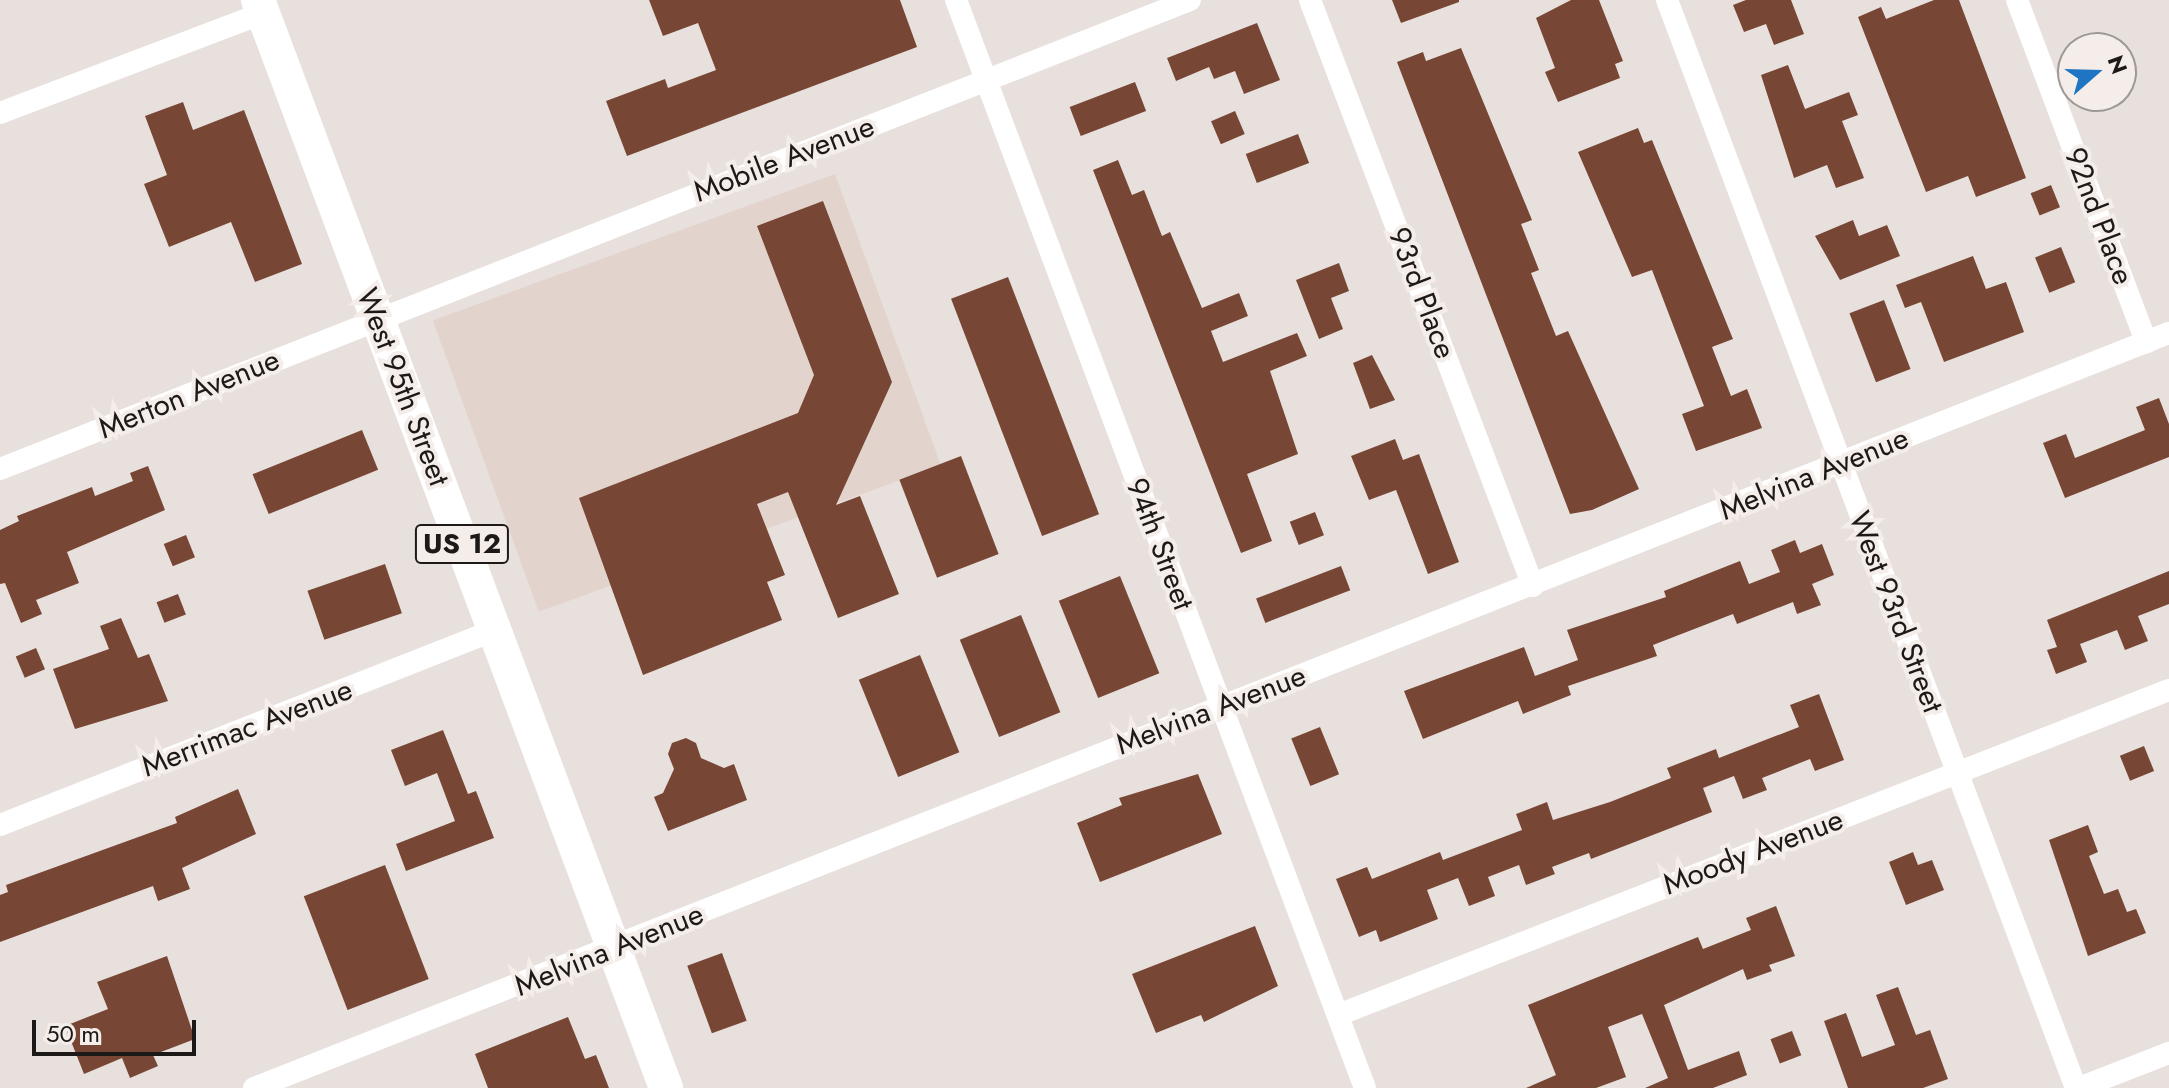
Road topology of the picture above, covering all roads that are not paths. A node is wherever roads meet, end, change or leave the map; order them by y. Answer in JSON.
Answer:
{"nodes":[{"id":1,"x":956,"y":0,"type":"edge"},
{"id":2,"x":1190,"y":0,"type":"edge"},
{"id":3,"x":1310,"y":0,"type":"edge"},
{"id":4,"x":1667,"y":0,"type":"edge"},
{"id":5,"x":2017,"y":0,"type":"edge"},
{"id":6,"x":260,"y":6,"type":"edge"},
{"id":7,"x":986,"y":80,"type":"junction"},
{"id":8,"x":0,"y":113,"type":"edge"},
{"id":9,"x":378,"y":319,"type":"junction"},
{"id":10,"x":2169,"y":333,"type":"edge"},
{"id":11,"x":2146,"y":342,"type":"junction"},
{"id":12,"x":1840,"y":462,"type":"junction"},
{"id":13,"x":0,"y":469,"type":"edge"},
{"id":14,"x":1533,"y":586,"type":"junction"},
{"id":15,"x":495,"y":630,"type":"junction"},
{"id":16,"x":2169,"y":690,"type":"edge"},
{"id":17,"x":1221,"y":706,"type":"junction"},
{"id":18,"x":1957,"y":773,"type":"junction"},
{"id":19,"x":0,"y":825,"type":"edge"},
{"id":20,"x":614,"y":948,"type":"junction"},
{"id":21,"x":1338,"y":1015,"type":"junction"},
{"id":22,"x":2169,"y":1053,"type":"edge"},
{"id":23,"x":254,"y":1088,"type":"edge"},
{"id":24,"x":666,"y":1088,"type":"edge"},
{"id":25,"x":1365,"y":1088,"type":"edge"},
{"id":26,"x":2078,"y":1088,"type":"edge"}],
"edges":[{"from":1,"to":7,"type":"street","name":"94th Street"},
{"from":2,"to":7,"type":"street","name":"Mobile Avenue"},
{"from":3,"to":14,"type":"street","name":"93rd Place"},
{"from":4,"to":12,"type":"street","name":"West 93rd Street"},
{"from":5,"to":11,"type":"street","name":"92nd Place"},
{"from":6,"to":8,"type":"street"},
{"from":6,"to":9,"type":"main road","name":"West 95th Street","number":"US 12"},
{"from":7,"to":9,"type":"street","name":"Mobile Avenue"},
{"from":7,"to":17,"type":"street","name":"94th Street"},
{"from":9,"to":13,"type":"street","name":"Merton Avenue"},
{"from":9,"to":15,"type":"main road","name":"West 95th Street","number":"US 12"},
{"from":10,"to":11,"type":"street","name":"Melvina Avenue"},
{"from":11,"to":12,"type":"street","name":"Melvina Avenue"},
{"from":12,"to":14,"type":"street","name":"Melvina Avenue"},
{"from":12,"to":18,"type":"street","name":"West 93rd Street"},
{"from":14,"to":17,"type":"street","name":"Melvina Avenue"},
{"from":15,"to":19,"type":"street","name":"Merrimac Avenue"},
{"from":15,"to":20,"type":"main road","name":"West 95th Street","number":"US 12"},
{"from":16,"to":18,"type":"street","name":"Moody Avenue"},
{"from":17,"to":20,"type":"street","name":"Melvina Avenue"},
{"from":17,"to":21,"type":"street","name":"94th Street"},
{"from":18,"to":21,"type":"street","name":"Moody Avenue"},
{"from":18,"to":26,"type":"street","name":"West 93rd Street"},
{"from":20,"to":23,"type":"street","name":"Melvina Avenue"},
{"from":20,"to":24,"type":"main road","name":"West 95th Street","number":"US 12"},
{"from":21,"to":25,"type":"street","name":"94th Street"},
{"from":22,"to":26,"type":"street"}]}
